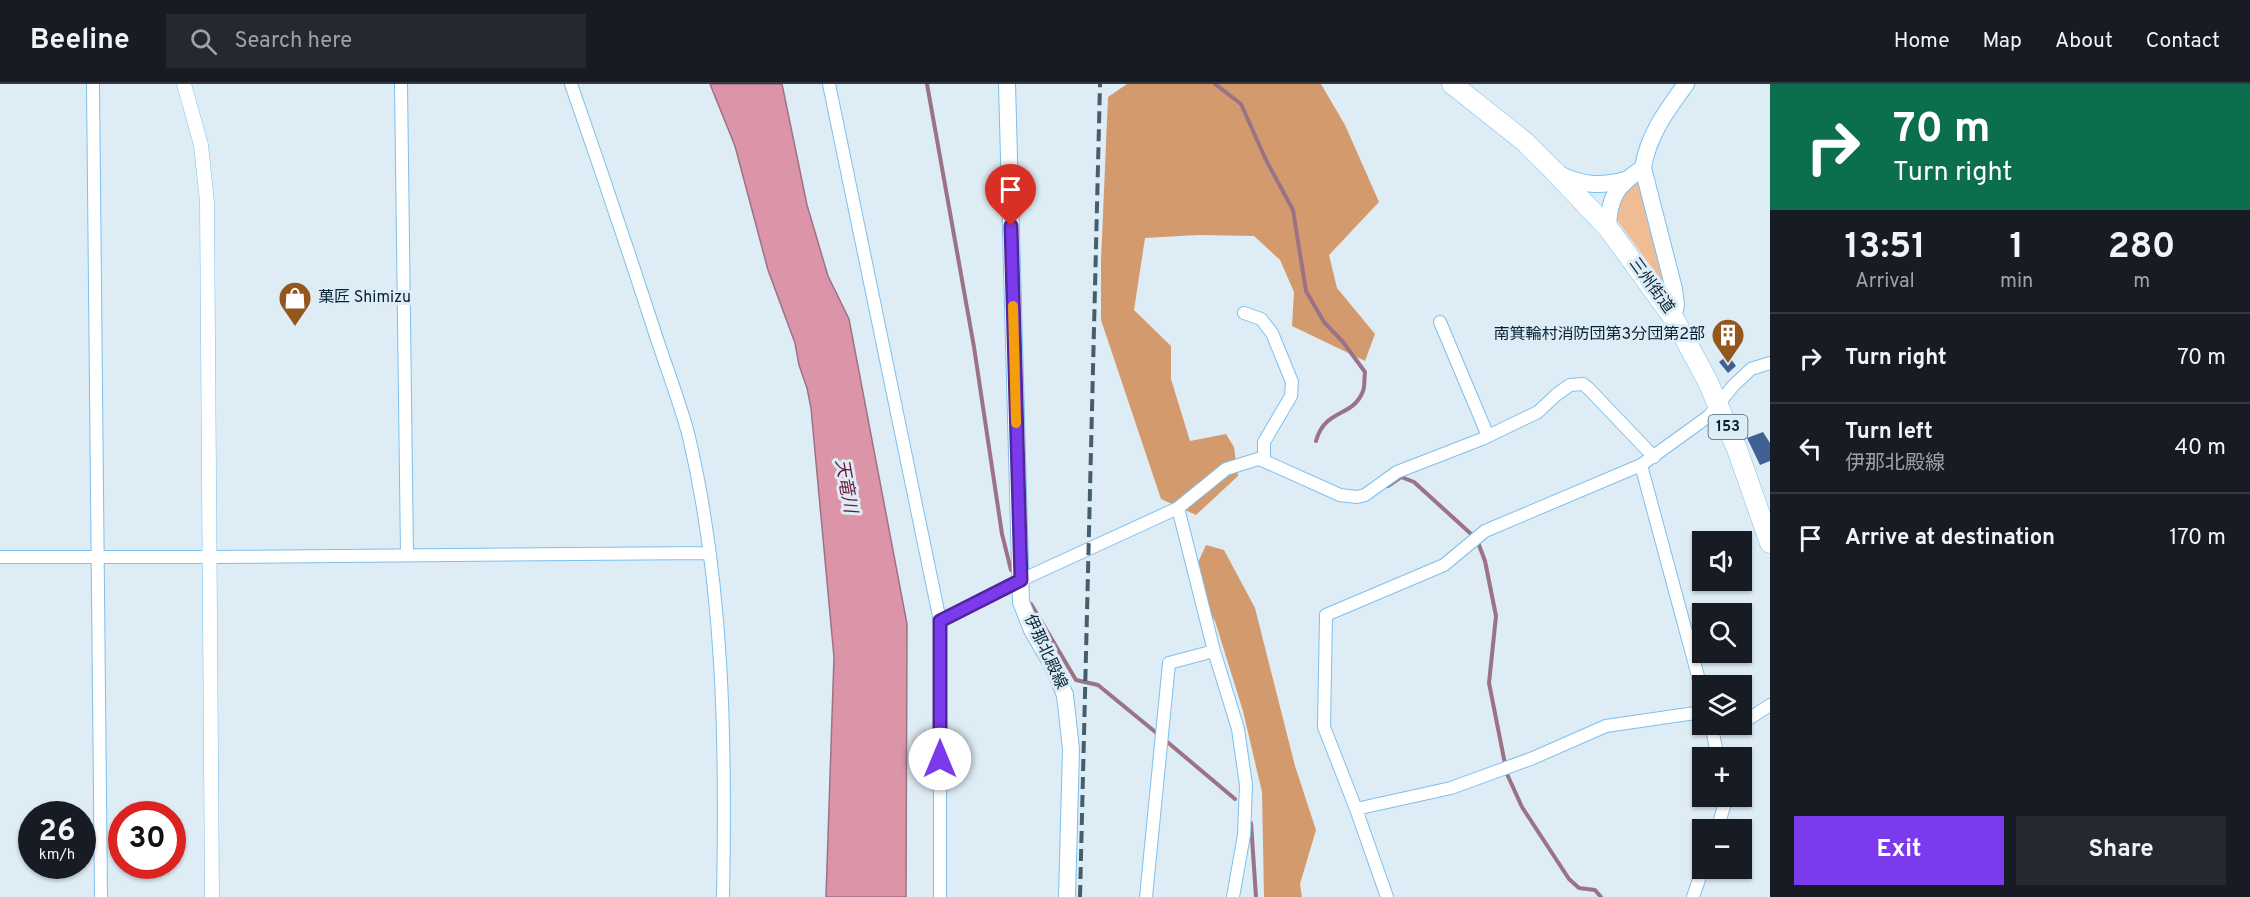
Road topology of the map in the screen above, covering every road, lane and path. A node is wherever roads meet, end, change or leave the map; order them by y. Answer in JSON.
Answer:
{"nodes":[{"id":1,"x":93,"y":84,"type":"edge"},
{"id":2,"x":184,"y":84,"type":"edge"},
{"id":3,"x":401,"y":84,"type":"edge"},
{"id":4,"x":571,"y":84,"type":"edge"},
{"id":5,"x":829,"y":84,"type":"edge"},
{"id":6,"x":1007,"y":84,"type":"edge"},
{"id":7,"x":1452,"y":84,"type":"edge"},
{"id":8,"x":1686,"y":84,"type":"edge"},
{"id":9,"x":1643,"y":168,"type":"junction"},
{"id":10,"x":1554,"y":171,"type":"junction"},
{"id":11,"x":1625,"y":180,"type":"junction"},
{"id":12,"x":1608,"y":228,"type":"junction"},
{"id":13,"x":1244,"y":313,"type":"dead end"},
{"id":14,"x":1673,"y":317,"type":"junction"},
{"id":15,"x":1440,"y":322,"type":"dead end"},
{"id":16,"x":1770,"y":363,"type":"edge"},
{"id":17,"x":1718,"y":405,"type":"junction"},
{"id":18,"x":1488,"y":436,"type":"junction"},
{"id":19,"x":1654,"y":457,"type":"junction"},
{"id":20,"x":1264,"y":460,"type":"junction"},
{"id":21,"x":1641,"y":465,"type":"junction"},
{"id":22,"x":1178,"y":508,"type":"junction"},
{"id":23,"x":1770,"y":543,"type":"edge"},
{"id":24,"x":710,"y":553,"type":"junction"},
{"id":25,"x":407,"y":555,"type":"junction"},
{"id":26,"x":0,"y":557,"type":"edge"},
{"id":27,"x":98,"y":557,"type":"junction"},
{"id":28,"x":210,"y":557,"type":"junction"},
{"id":29,"x":1021,"y":580,"type":"junction"},
{"id":30,"x":940,"y":621,"type":"junction"},
{"id":31,"x":1214,"y":651,"type":"junction"},
{"id":32,"x":1698,"y":675,"type":"edge"},
{"id":33,"x":1770,"y":705,"type":"edge"},
{"id":34,"x":1692,"y":713,"type":"edge"},
{"id":35,"x":1752,"y":717,"type":"edge"},
{"id":36,"x":1356,"y":809,"type":"junction"},
{"id":37,"x":1699,"y":879,"type":"edge"},
{"id":38,"x":101,"y":897,"type":"edge"},
{"id":39,"x":212,"y":897,"type":"edge"},
{"id":40,"x":723,"y":897,"type":"edge"},
{"id":41,"x":940,"y":897,"type":"edge"},
{"id":42,"x":1066,"y":897,"type":"edge"},
{"id":43,"x":1146,"y":897,"type":"edge"},
{"id":44,"x":1233,"y":897,"type":"edge"},
{"id":45,"x":1387,"y":897,"type":"edge"},
{"id":46,"x":1693,"y":897,"type":"edge"}],
"edges":[{"from":1,"to":27,"type":"street"},
{"from":2,"to":28,"type":"street"},
{"from":3,"to":25,"type":"street"},
{"from":4,"to":24,"type":"street"},
{"from":5,"to":30,"type":"street"},
{"from":6,"to":29,"type":"main road","name":"伊那北殿線"},
{"from":7,"to":10,"type":"highway","name":"三州街道","number":"153"},
{"from":8,"to":9,"type":"main road"},
{"from":9,"to":11,"type":"main road"},
{"from":9,"to":14,"type":"main road"},
{"from":10,"to":11,"type":"main road"},
{"from":10,"to":12,"type":"highway","name":"三州街道","number":"153"},
{"from":11,"to":12,"type":"main road"},
{"from":12,"to":14,"type":"highway","name":"三州街道","number":"153"},
{"from":13,"to":20,"type":"street"},
{"from":14,"to":17,"type":"highway","name":"三州街道","number":"153"},
{"from":15,"to":18,"type":"street"},
{"from":16,"to":17,"type":"street"},
{"from":17,"to":19,"type":"street"},
{"from":17,"to":23,"type":"highway","name":"三州街道","number":"153"},
{"from":18,"to":19,"type":"street"},
{"from":18,"to":20,"type":"street"},
{"from":19,"to":21,"type":"street"},
{"from":20,"to":22,"type":"street"},
{"from":21,"to":32,"type":"street"},
{"from":21,"to":36,"type":"street"},
{"from":22,"to":29,"type":"street"},
{"from":22,"to":31,"type":"street"},
{"from":24,"to":25,"type":"street"},
{"from":24,"to":40,"type":"street"},
{"from":25,"to":28,"type":"street"},
{"from":26,"to":27,"type":"street"},
{"from":27,"to":28,"type":"street"},
{"from":27,"to":38,"type":"street"},
{"from":28,"to":39,"type":"street"},
{"from":29,"to":30,"type":"street"},
{"from":29,"to":42,"type":"main road","name":"伊那北殿線"},
{"from":30,"to":41,"type":"street"},
{"from":31,"to":43,"type":"street"},
{"from":31,"to":44,"type":"street"},
{"from":33,"to":35,"type":"street"},
{"from":34,"to":36,"type":"street"},
{"from":36,"to":45,"type":"street"},
{"from":37,"to":46,"type":"street"}]}
